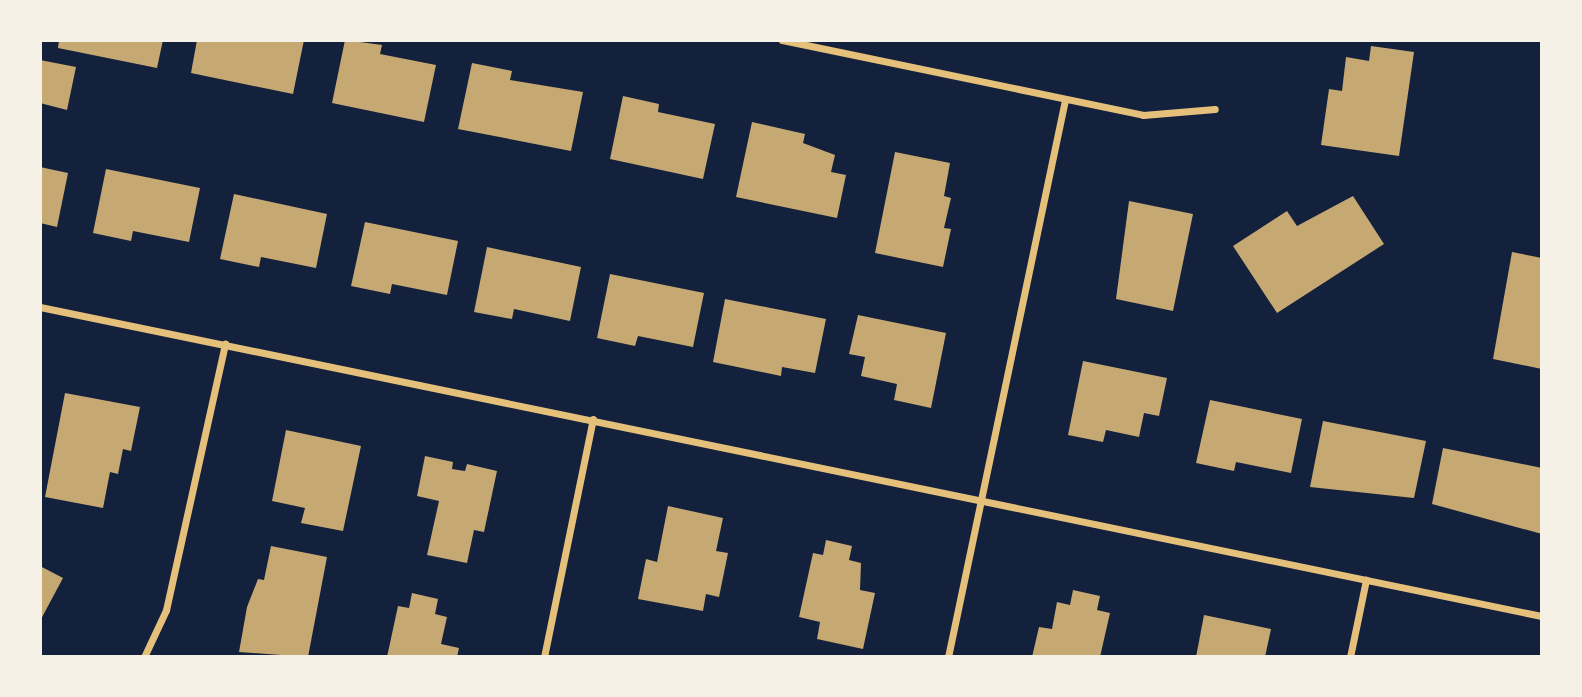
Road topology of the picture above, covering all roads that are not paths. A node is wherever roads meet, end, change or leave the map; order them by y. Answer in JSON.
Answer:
{"nodes":[{"id":1,"x":782,"y":40,"type":"edge"},
{"id":2,"x":1065,"y":100,"type":"junction"},
{"id":3,"x":1215,"y":109,"type":"dead end"},
{"id":4,"x":40,"y":307,"type":"edge"},
{"id":5,"x":225,"y":343,"type":"junction"},
{"id":6,"x":593,"y":419,"type":"junction"},
{"id":7,"x":982,"y":500,"type":"junction"},
{"id":8,"x":1366,"y":580,"type":"junction"},
{"id":9,"x":1542,"y":616,"type":"edge"},
{"id":10,"x":144,"y":657,"type":"edge"},
{"id":11,"x":544,"y":657,"type":"edge"},
{"id":12,"x":948,"y":657,"type":"edge"},
{"id":13,"x":1350,"y":657,"type":"edge"}],
"edges":[{"from":1,"to":2,"type":"street"},
{"from":2,"to":3,"type":"street"},
{"from":2,"to":7,"type":"street"},
{"from":4,"to":5,"type":"street"},
{"from":5,"to":6,"type":"street"},
{"from":5,"to":10,"type":"street"},
{"from":6,"to":7,"type":"street"},
{"from":6,"to":11,"type":"street"},
{"from":7,"to":8,"type":"street"},
{"from":7,"to":12,"type":"street"},
{"from":8,"to":9,"type":"street"},
{"from":8,"to":13,"type":"street"}]}
